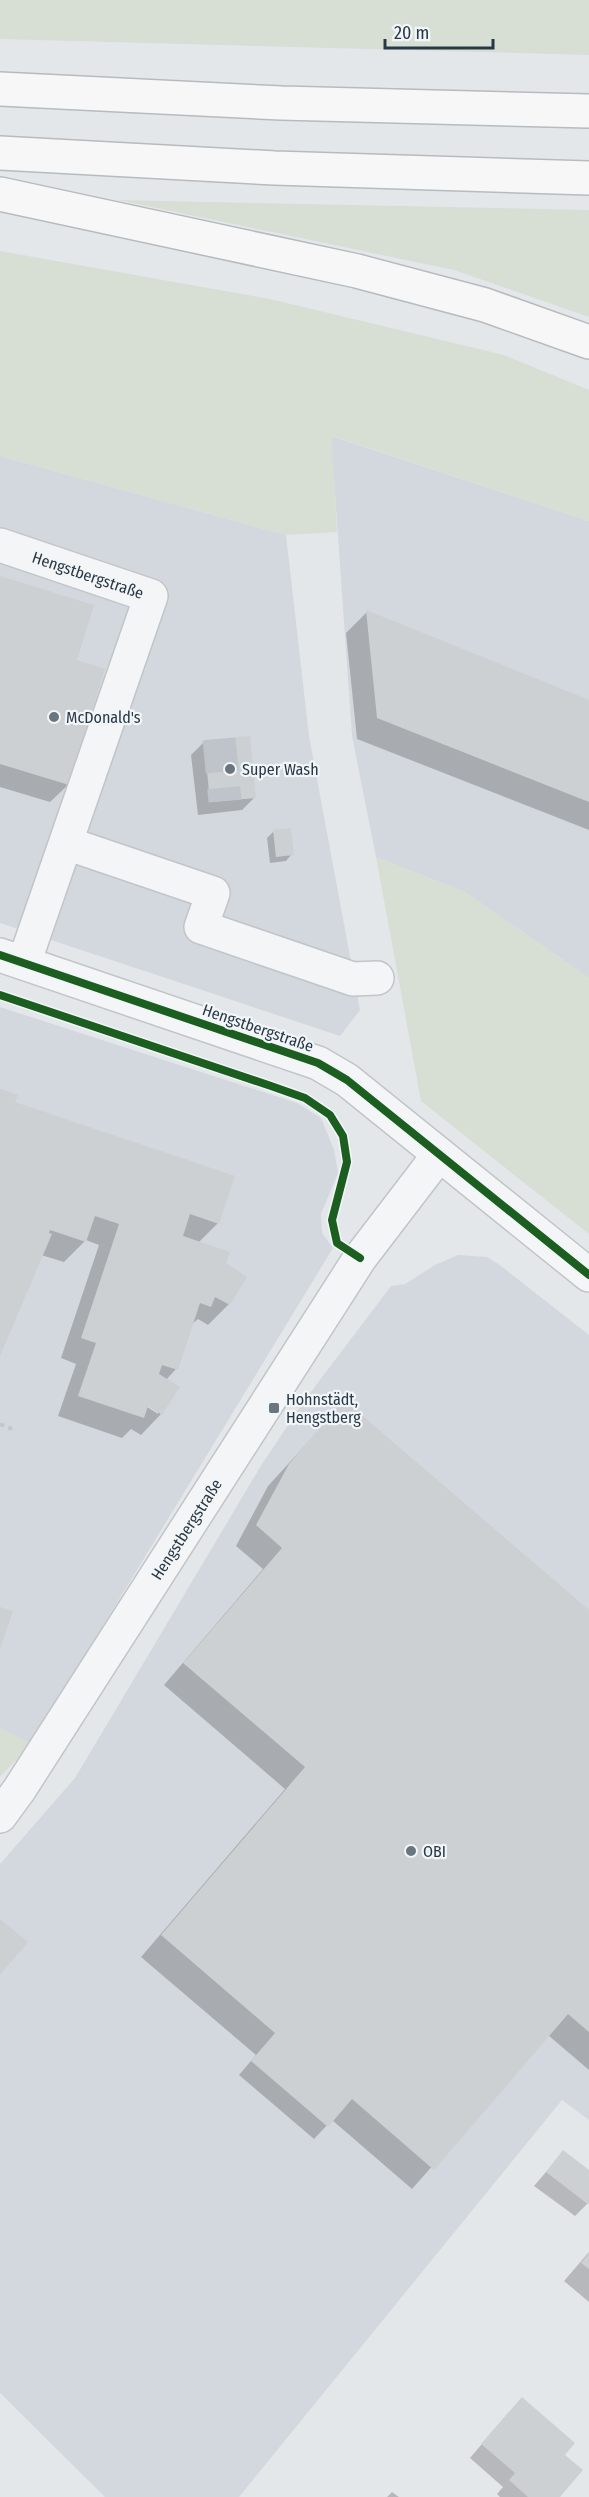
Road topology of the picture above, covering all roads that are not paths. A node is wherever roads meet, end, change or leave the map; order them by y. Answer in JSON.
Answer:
{"nodes":[{"id":1,"x":0,"y":89,"type":"edge"},
{"id":2,"x":589,"y":111,"type":"edge"},
{"id":3,"x":0,"y":153,"type":"edge"},
{"id":4,"x":589,"y":178,"type":"edge"},
{"id":5,"x":0,"y":194,"type":"edge"},
{"id":6,"x":589,"y":342,"type":"edge"},
{"id":7,"x":0,"y":544,"type":"edge"},
{"id":8,"x":66,"y":843,"type":"junction"},
{"id":9,"x":12,"y":959,"type":"edge"},
{"id":10,"x":377,"y":978,"type":"dead end"},
{"id":11,"x":438,"y":1156,"type":"junction"},
{"id":12,"x":589,"y":1275,"type":"edge"},
{"id":13,"x":0,"y":1816,"type":"edge"}],
"edges":[{"from":1,"to":2,"type":"highway"},
{"from":3,"to":4,"type":"highway"},
{"from":5,"to":6,"type":"highway"},
{"from":7,"to":8,"type":"street","name":"Hengstbergstraße"},
{"from":8,"to":9,"type":"street","name":"Hengstbergstraße"},
{"from":8,"to":10,"type":"street"},
{"from":9,"to":11,"type":"street","name":"Hengstbergstraße"},
{"from":11,"to":12,"type":"street","name":"Hengstbergstraße"},
{"from":11,"to":13,"type":"street","name":"Hengstbergstraße"}]}
